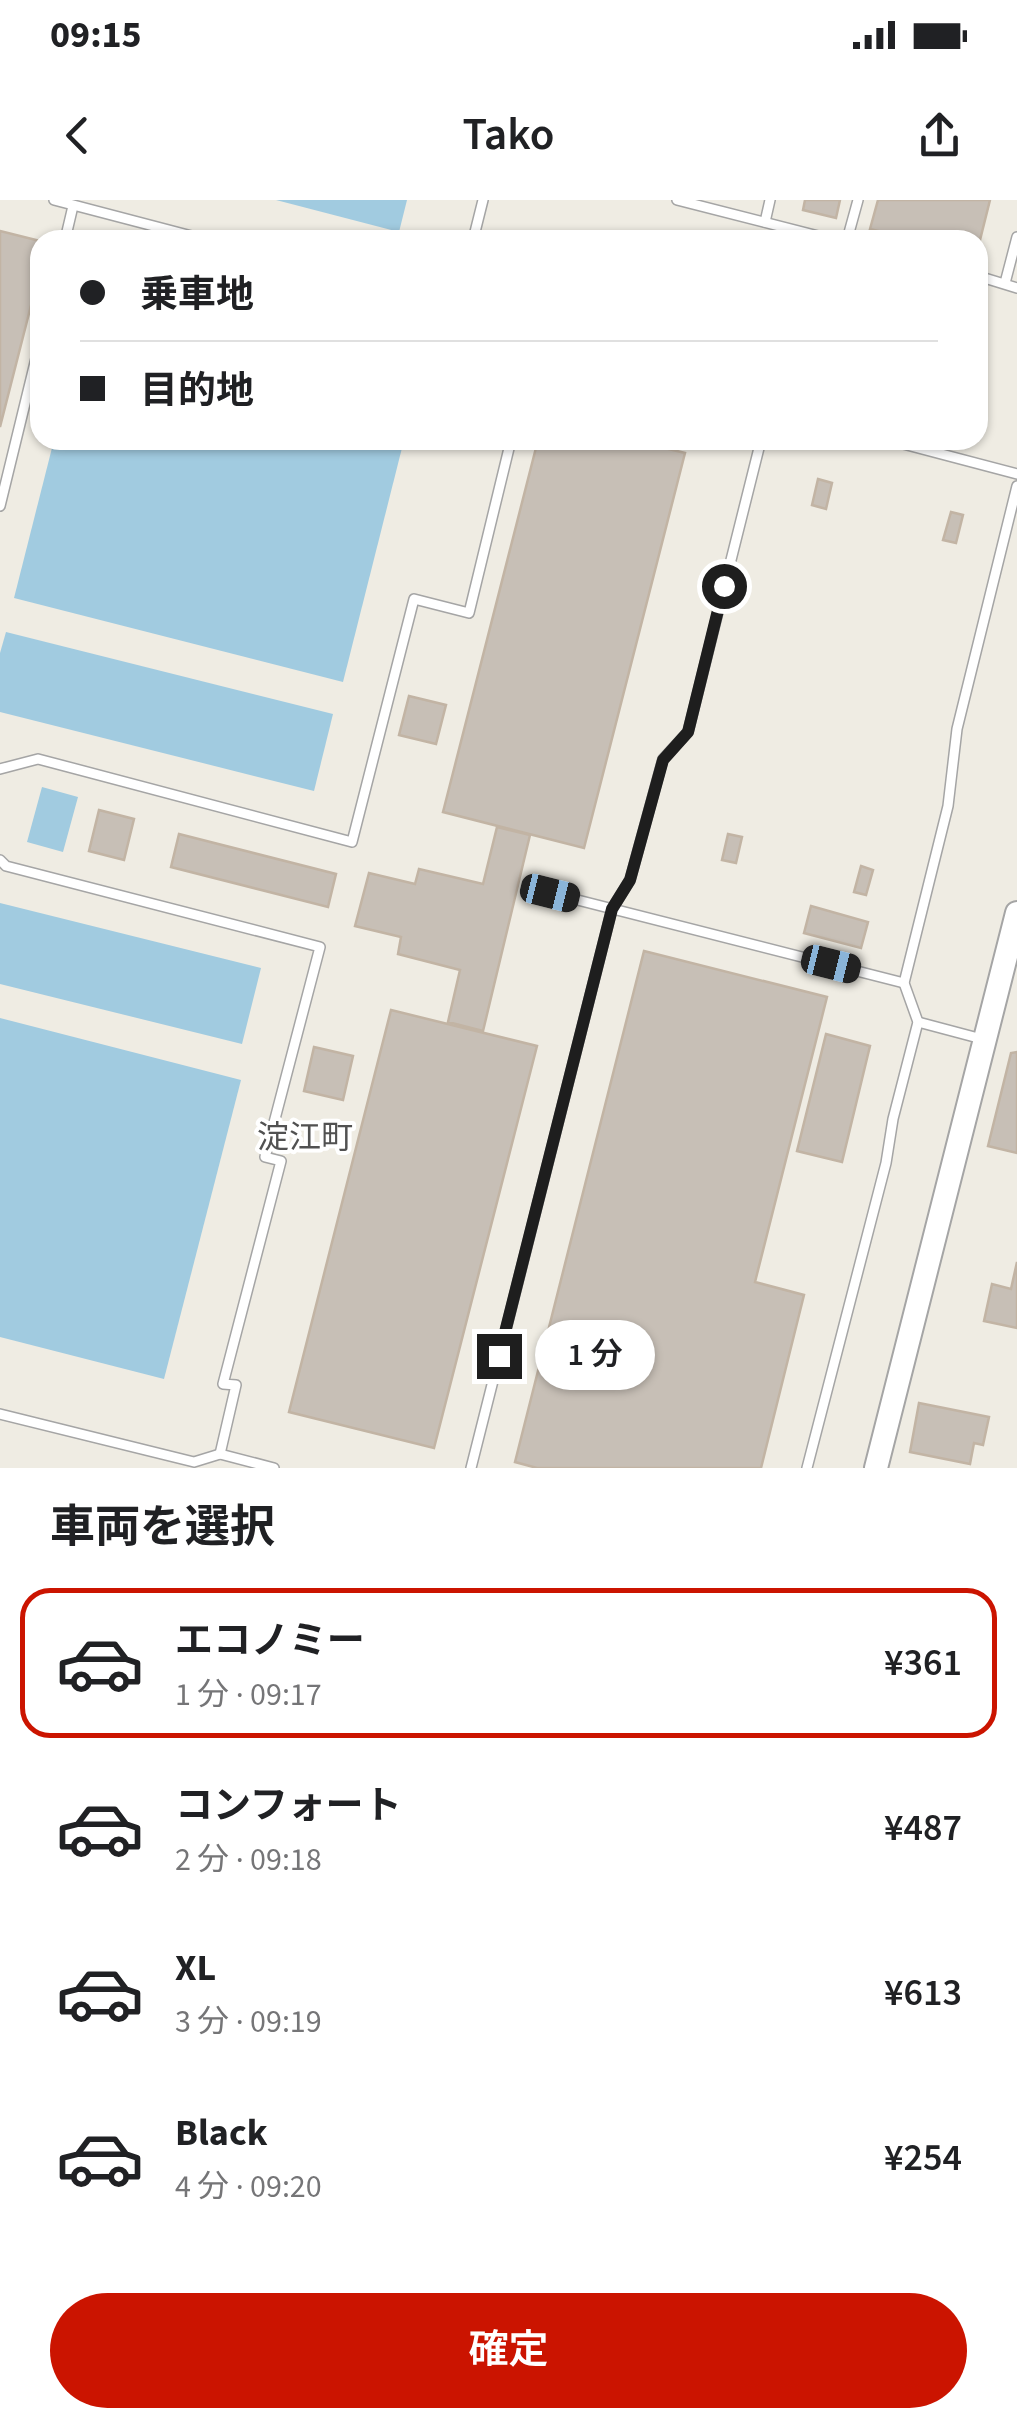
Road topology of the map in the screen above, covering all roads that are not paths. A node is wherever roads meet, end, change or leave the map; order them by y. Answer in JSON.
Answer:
{"nodes":[{"id":1,"x":57,"y":200,"type":"edge"},
{"id":2,"x":483,"y":200,"type":"edge"},
{"id":3,"x":677,"y":200,"type":"edge"},
{"id":4,"x":770,"y":200,"type":"edge"},
{"id":5,"x":858,"y":200,"type":"edge"},
{"id":6,"x":73,"y":206,"type":"junction"},
{"id":7,"x":765,"y":222,"type":"junction"},
{"id":8,"x":67,"y":230,"type":"edge"},
{"id":9,"x":167,"y":230,"type":"edge"},
{"id":10,"x":476,"y":230,"type":"edge"},
{"id":11,"x":796,"y":230,"type":"edge"},
{"id":12,"x":850,"y":230,"type":"edge"},
{"id":13,"x":1017,"y":237,"type":"edge"},
{"id":14,"x":988,"y":279,"type":"edge"},
{"id":15,"x":1005,"y":283,"type":"junction"},
{"id":16,"x":1017,"y":288,"type":"edge"},
{"id":17,"x":30,"y":383,"type":"edge"},
{"id":18,"x":509,"y":450,"type":"edge"},
{"id":19,"x":758,"y":450,"type":"edge"},
{"id":20,"x":926,"y":450,"type":"edge"},
{"id":21,"x":1017,"y":474,"type":"edge"},
{"id":22,"x":1017,"y":486,"type":"edge"},
{"id":23,"x":0,"y":506,"type":"edge"},
{"id":24,"x":0,"y":769,"type":"edge"},
{"id":25,"x":0,"y":860,"type":"edge"},
{"id":26,"x":550,"y":893,"type":"dead end"},
{"id":27,"x":612,"y":909,"type":"junction"},
{"id":28,"x":1017,"y":913,"type":"edge"},
{"id":29,"x":904,"y":983,"type":"junction"},
{"id":30,"x":918,"y":1022,"type":"junction"},
{"id":31,"x":984,"y":1040,"type":"junction"},
{"id":32,"x":0,"y":1414,"type":"edge"},
{"id":33,"x":220,"y":1454,"type":"junction"},
{"id":34,"x":193,"y":1465,"type":"edge"},
{"id":35,"x":274,"y":1468,"type":"edge"},
{"id":36,"x":471,"y":1468,"type":"edge"},
{"id":37,"x":807,"y":1468,"type":"edge"},
{"id":38,"x":876,"y":1468,"type":"edge"}],
"edges":[{"from":1,"to":6,"type":"lane"},
{"from":2,"to":10,"type":"lane"},
{"from":3,"to":7,"type":"lane"},
{"from":4,"to":7,"type":"lane"},
{"from":5,"to":12,"type":"lane"},
{"from":6,"to":8,"type":"lane"},
{"from":6,"to":9,"type":"lane"},
{"from":7,"to":11,"type":"lane"},
{"from":13,"to":15,"type":"lane"},
{"from":14,"to":15,"type":"lane"},
{"from":15,"to":16,"type":"lane"},
{"from":17,"to":23,"type":"lane"},
{"from":18,"to":24,"type":"lane"},
{"from":19,"to":27,"type":"lane"},
{"from":20,"to":21,"type":"lane"},
{"from":22,"to":29,"type":"lane"},
{"from":25,"to":33,"type":"lane"},
{"from":26,"to":27,"type":"lane"},
{"from":27,"to":29,"type":"lane"},
{"from":27,"to":36,"type":"lane"},
{"from":28,"to":31,"type":"street"},
{"from":29,"to":30,"type":"lane"},
{"from":30,"to":31,"type":"lane"},
{"from":30,"to":37,"type":"lane"},
{"from":31,"to":38,"type":"street"},
{"from":32,"to":34,"type":"lane"},
{"from":33,"to":34,"type":"lane"},
{"from":33,"to":35,"type":"lane"}]}
